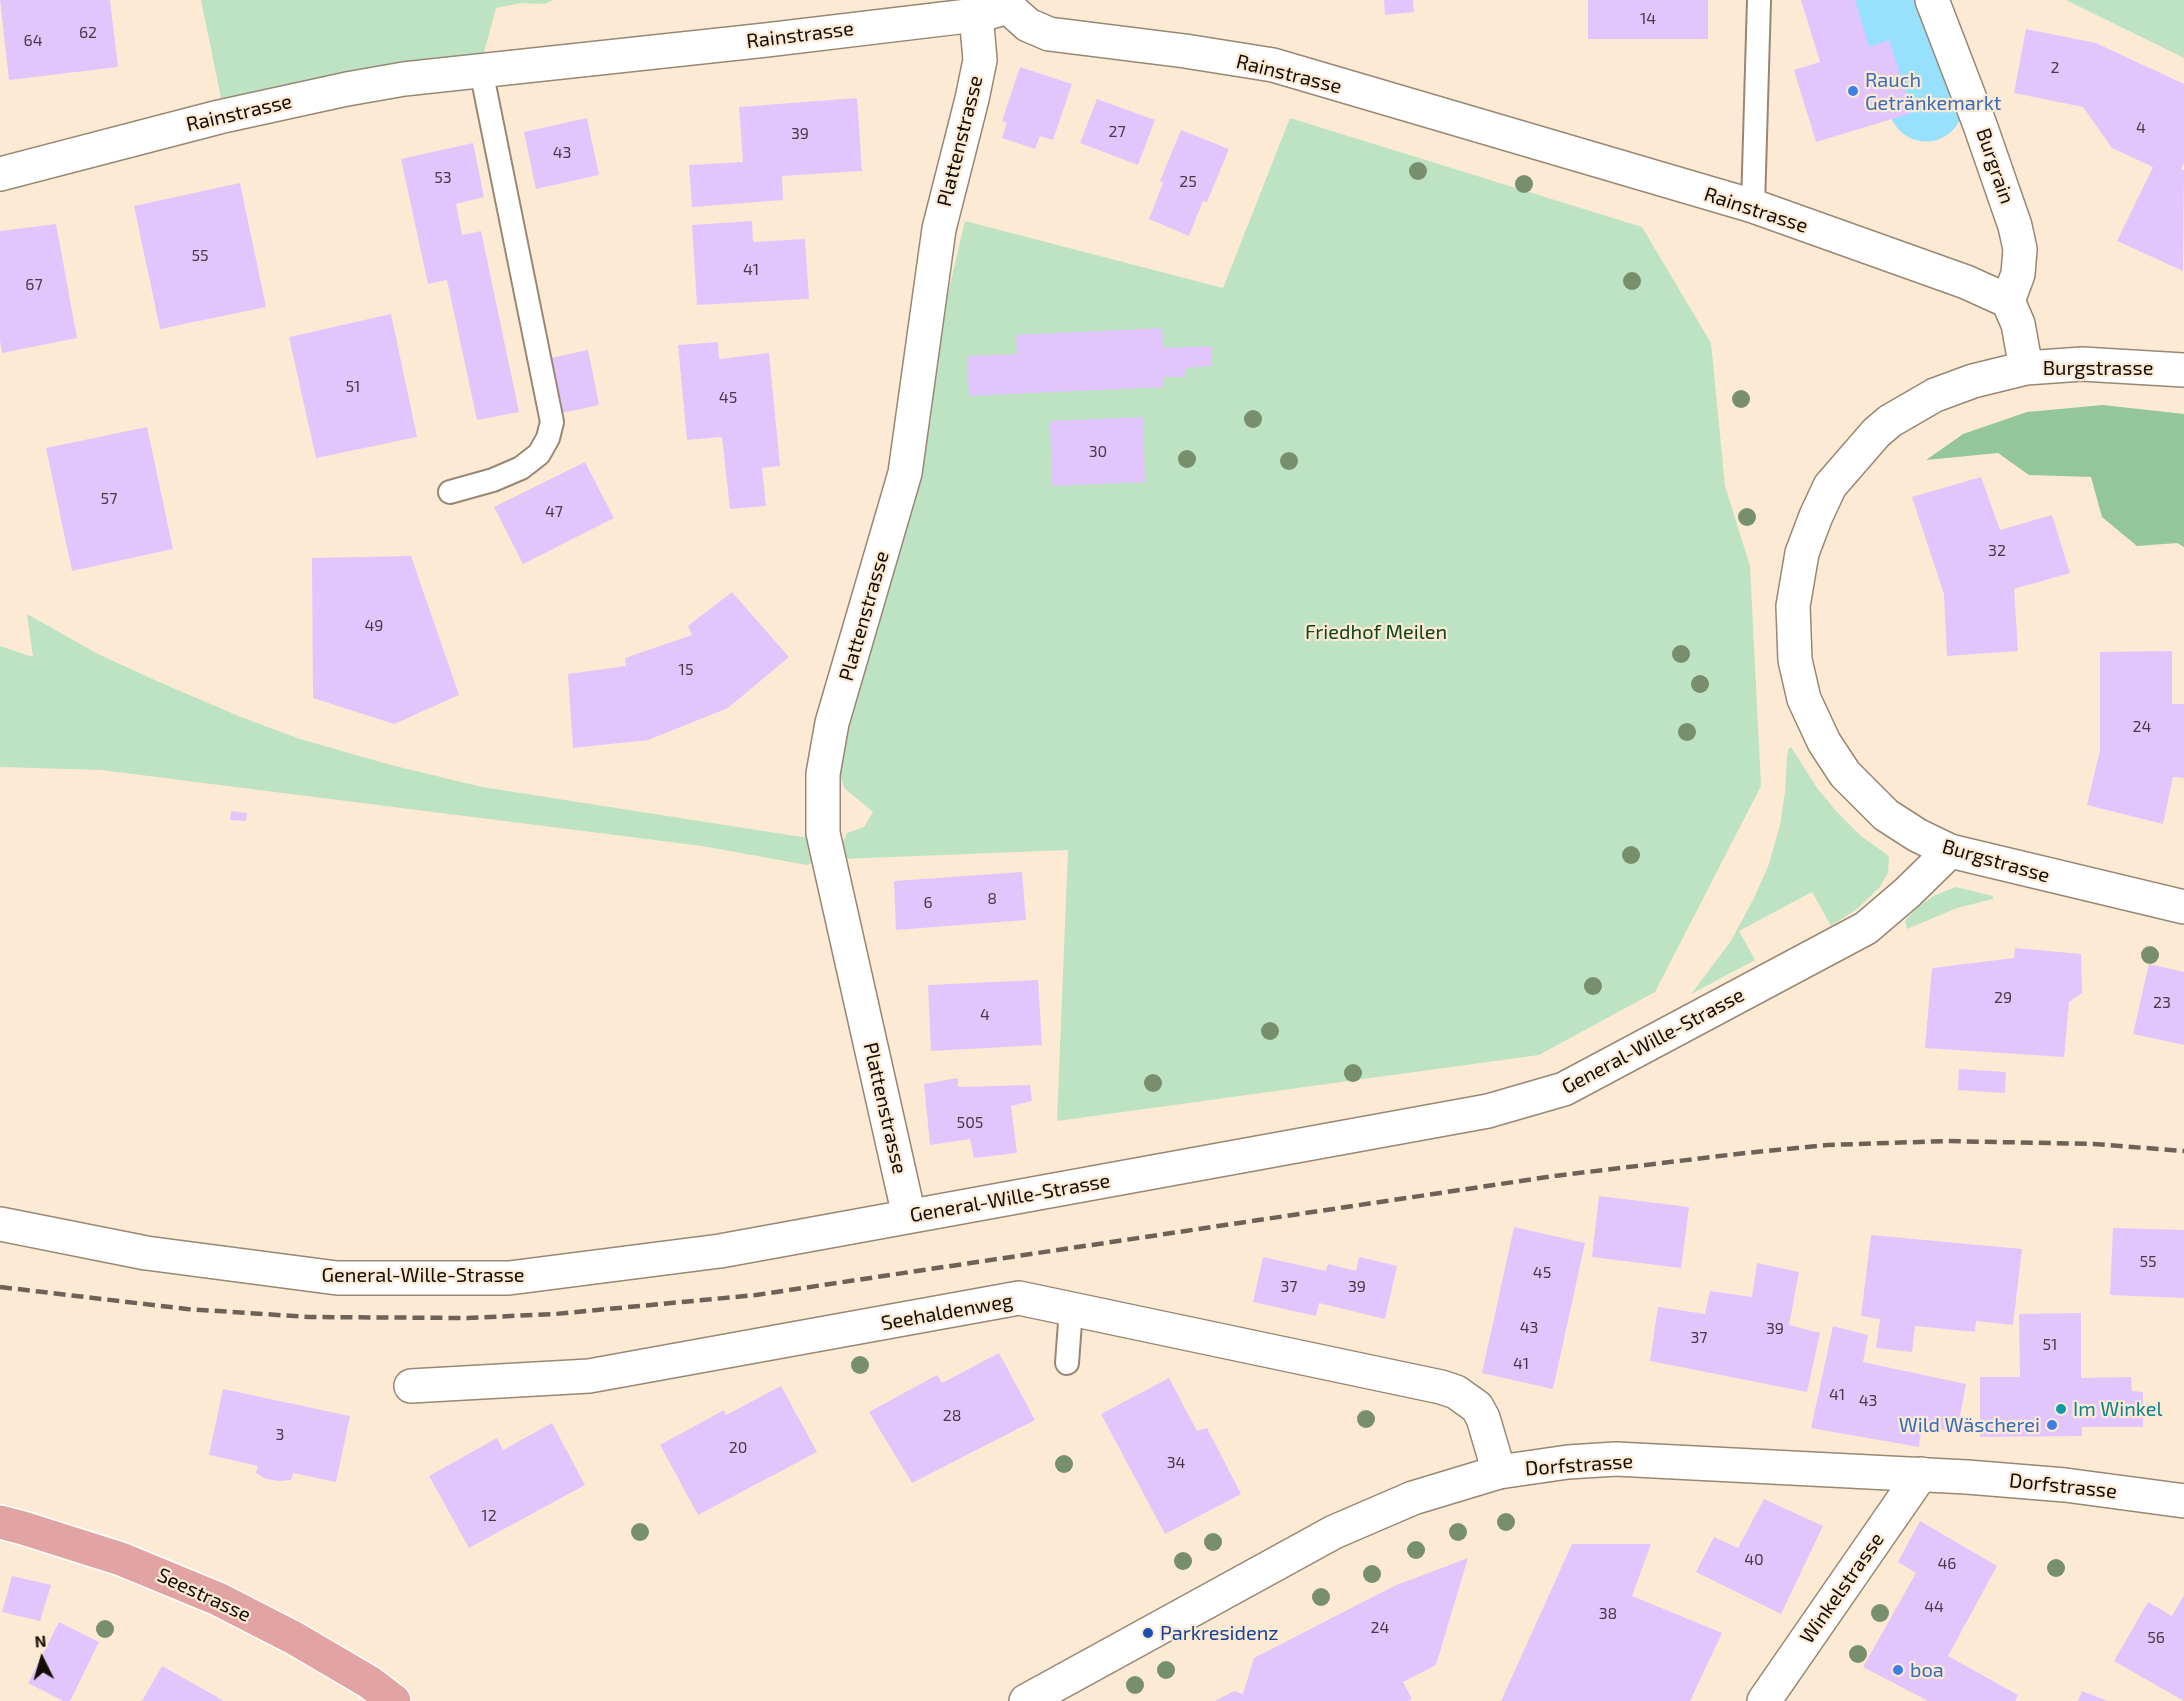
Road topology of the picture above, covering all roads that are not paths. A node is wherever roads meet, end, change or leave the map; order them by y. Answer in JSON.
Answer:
{"nodes":[{"id":1,"x":1759,"y":0,"type":"edge"},
{"id":2,"x":1932,"y":0,"type":"edge"},
{"id":3,"x":1007,"y":4,"type":"edge"},
{"id":4,"x":976,"y":14,"type":"junction"},
{"id":5,"x":482,"y":70,"type":"junction"},
{"id":6,"x":0,"y":174,"type":"edge"},
{"id":7,"x":1753,"y":206,"type":"junction"},
{"id":8,"x":2008,"y":301,"type":"junction"},
{"id":9,"x":2026,"y":368,"type":"junction"},
{"id":10,"x":2184,"y":370,"type":"edge"},
{"id":11,"x":450,"y":492,"type":"dead end"},
{"id":12,"x":1950,"y":852,"type":"junction"},
{"id":13,"x":2184,"y":907,"type":"edge"},
{"id":14,"x":909,"y":1216,"type":"junction"},
{"id":15,"x":0,"y":1224,"type":"edge"},
{"id":16,"x":1071,"y":1309,"type":"junction"},
{"id":17,"x":1067,"y":1363,"type":"dead end"},
{"id":18,"x":411,"y":1386,"type":"dead end"},
{"id":19,"x":1499,"y":1472,"type":"junction"},
{"id":20,"x":1921,"y":1474,"type":"junction"},
{"id":21,"x":2184,"y":1501,"type":"edge"},
{"id":22,"x":0,"y":1522,"type":"edge"},
{"id":23,"x":394,"y":1701,"type":"edge"},
{"id":24,"x":1026,"y":1701,"type":"edge"},
{"id":25,"x":1764,"y":1701,"type":"edge"}],
"edges":[{"from":1,"to":7,"type":"lane"},
{"from":2,"to":8,"type":"street","name":"Burgrain"},
{"from":3,"to":4,"type":"street","name":"Rainstrasse"},
{"from":3,"to":7,"type":"street","name":"Rainstrasse"},
{"from":4,"to":5,"type":"street","name":"Rainstrasse"},
{"from":4,"to":14,"type":"street","name":"Plattenstrasse"},
{"from":5,"to":6,"type":"street","name":"Rainstrasse"},
{"from":5,"to":11,"type":"lane"},
{"from":7,"to":8,"type":"street","name":"Rainstrasse"},
{"from":8,"to":9,"type":"street"},
{"from":9,"to":10,"type":"street","name":"Burgstrasse"},
{"from":9,"to":12,"type":"street","name":"Burgstrasse"},
{"from":12,"to":13,"type":"street","name":"Burgstrasse"},
{"from":12,"to":14,"type":"street","name":"General-Wille-Strasse"},
{"from":14,"to":15,"type":"street","name":"General-Wille-Strasse"},
{"from":16,"to":17,"type":"lane"},
{"from":16,"to":18,"type":"street","name":"Seehaldenweg"},
{"from":16,"to":19,"type":"street","name":"Seehaldenweg"},
{"from":19,"to":20,"type":"street","name":"Dorfstrasse"},
{"from":19,"to":24,"type":"street","name":"Dorfstrasse"},
{"from":20,"to":21,"type":"street","name":"Dorfstrasse"},
{"from":20,"to":25,"type":"street","name":"Winkelstrasse"},
{"from":22,"to":23,"type":"main road","name":"Seestrasse"}]}
